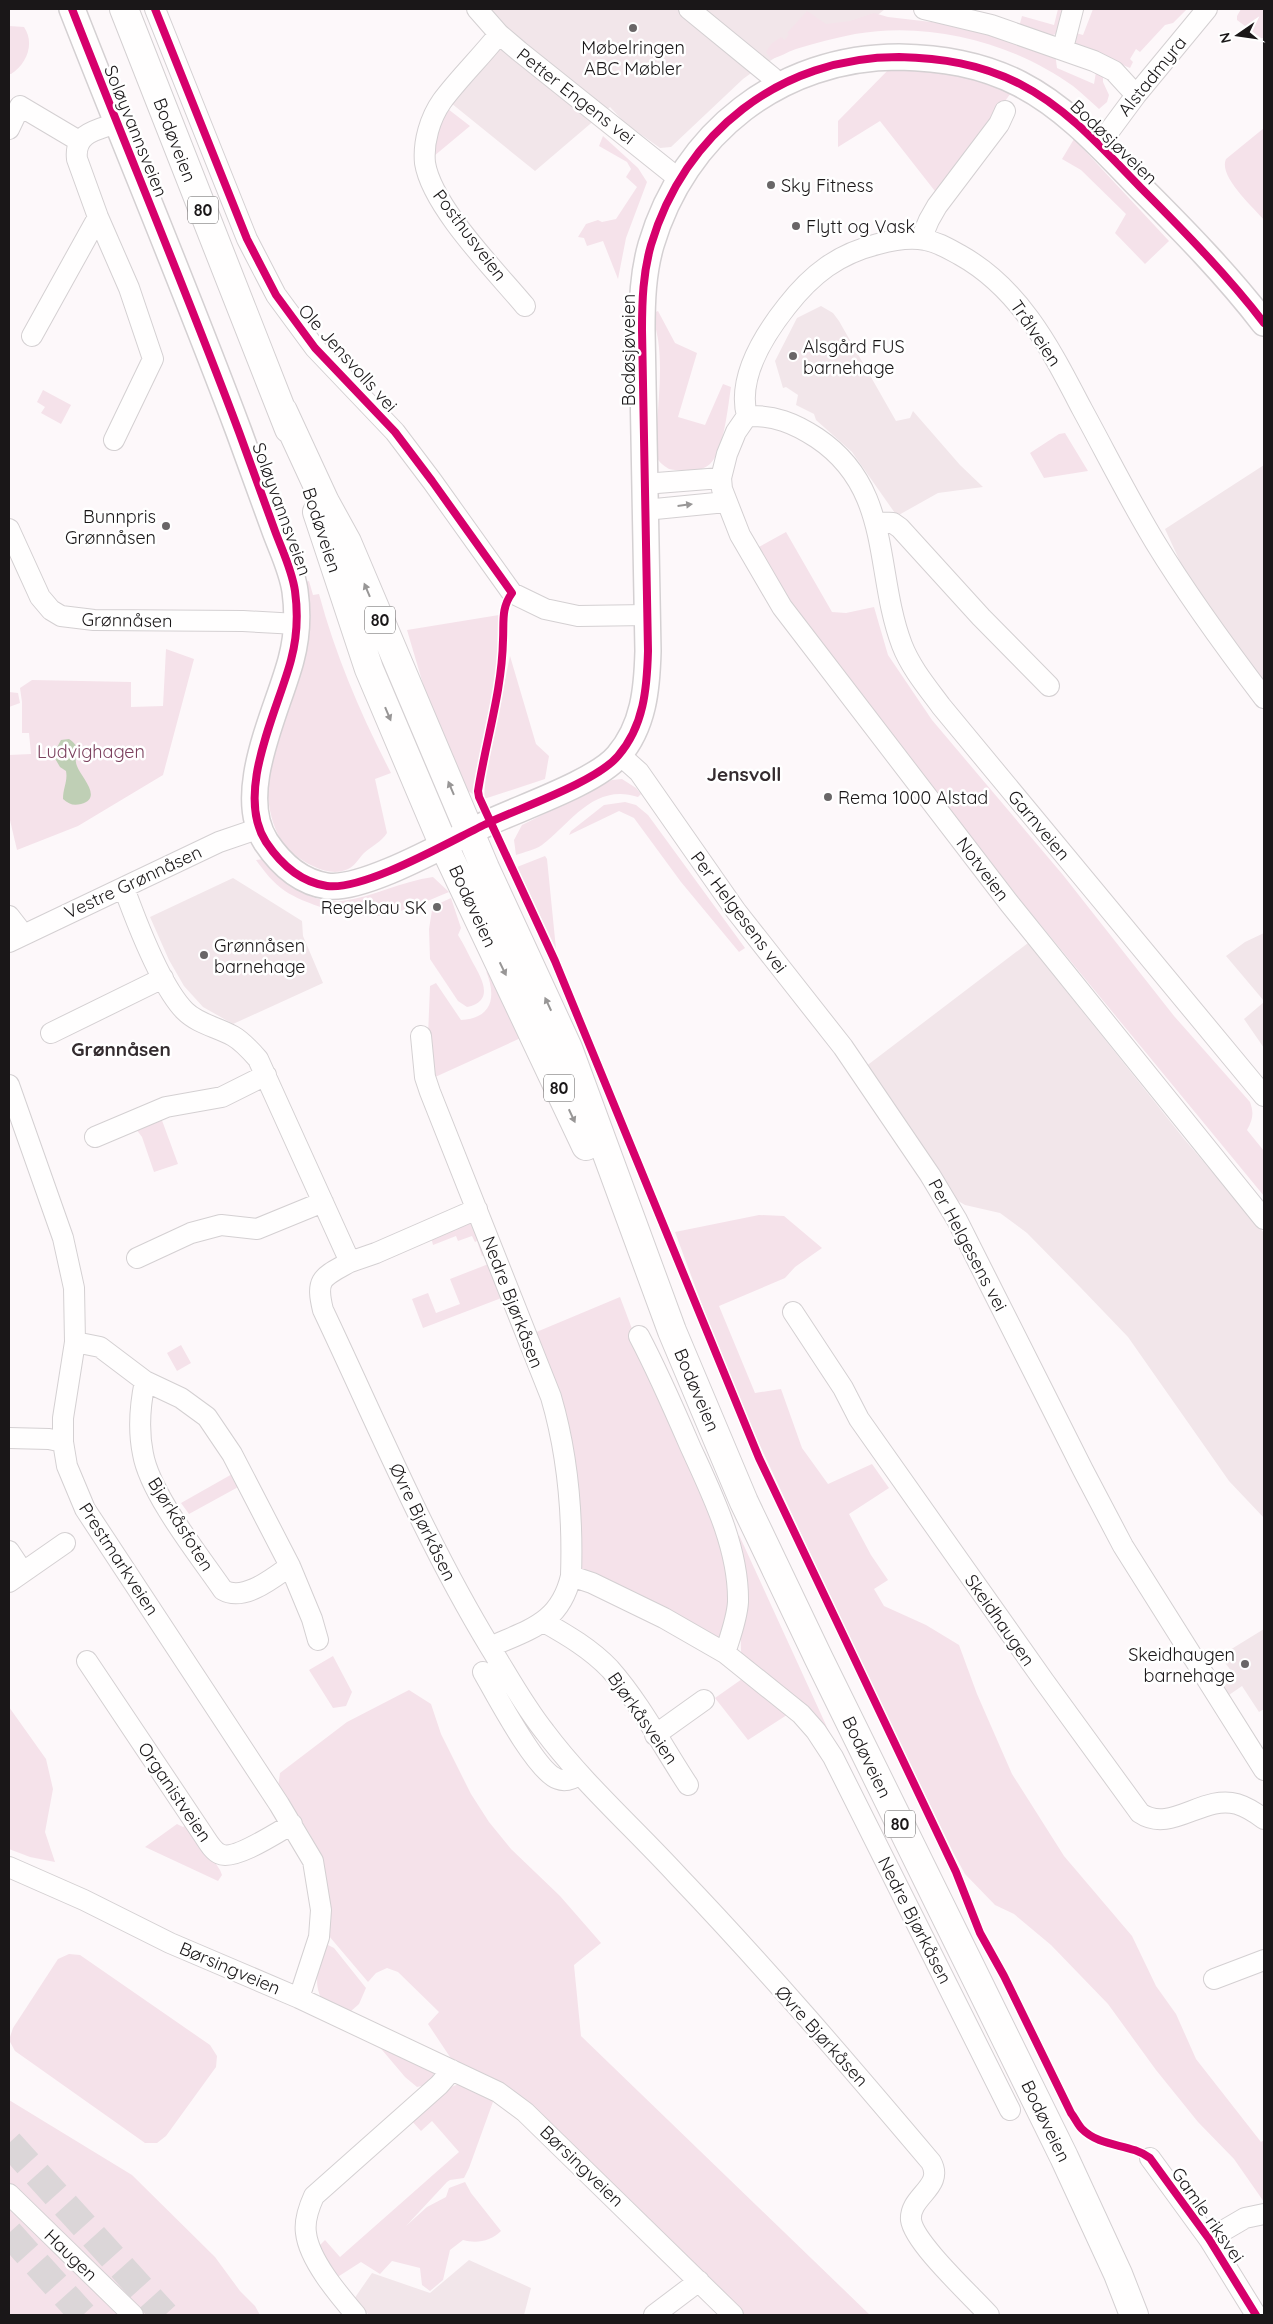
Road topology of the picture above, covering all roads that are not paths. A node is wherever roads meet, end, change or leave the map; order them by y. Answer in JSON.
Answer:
{"nodes":[{"id":1,"x":72,"y":9,"type":"edge"},
{"id":2,"x":124,"y":9,"type":"edge"},
{"id":3,"x":155,"y":9,"type":"edge"},
{"id":4,"x":477,"y":9,"type":"edge"},
{"id":5,"x":689,"y":9,"type":"edge"},
{"id":6,"x":1073,"y":9,"type":"edge"},
{"id":7,"x":1206,"y":9,"type":"edge"},
{"id":8,"x":934,"y":10,"type":"edge"},
{"id":9,"x":499,"y":34,"type":"junction"},
{"id":10,"x":1063,"y":48,"type":"junction"},
{"id":11,"x":778,"y":86,"type":"junction"},
{"id":12,"x":1136,"y":95,"type":"junction"},
{"id":13,"x":1005,"y":112,"type":"dead end"},
{"id":14,"x":117,"y":123,"type":"junction"},
{"id":15,"x":9,"y":129,"type":"edge"},
{"id":16,"x":79,"y":141,"type":"junction"},
{"id":17,"x":1100,"y":145,"type":"junction"},
{"id":18,"x":680,"y":179,"type":"junction"},
{"id":19,"x":98,"y":217,"type":"junction"},
{"id":20,"x":922,"y":239,"type":"junction"},
{"id":21,"x":525,"y":306,"type":"dead end"},
{"id":22,"x":1264,"y":324,"type":"edge"},
{"id":23,"x":32,"y":336,"type":"dead end"},
{"id":24,"x":283,"y":411,"type":"junction"},
{"id":25,"x":746,"y":416,"type":"junction"},
{"id":26,"x":114,"y":440,"type":"dead end"},
{"id":27,"x":721,"y":478,"type":"junction"},
{"id":28,"x":644,"y":484,"type":"junction"},
{"id":29,"x":726,"y":502,"type":"junction"},
{"id":30,"x":645,"y":510,"type":"junction"},
{"id":31,"x":876,"y":522,"type":"junction"},
{"id":32,"x":9,"y":529,"type":"edge"},
{"id":33,"x":648,"y":615,"type":"junction"},
{"id":34,"x":297,"y":624,"type":"junction"},
{"id":35,"x":1049,"y":686,"type":"dead end"},
{"id":36,"x":1264,"y":698,"type":"edge"},
{"id":37,"x":620,"y":754,"type":"junction"},
{"id":38,"x":260,"y":828,"type":"junction"},
{"id":39,"x":470,"y":832,"type":"junction"},
{"id":40,"x":444,"y":846,"type":"junction"},
{"id":41,"x":124,"y":888,"type":"junction"},
{"id":42,"x":9,"y":916,"type":"edge"},
{"id":43,"x":16,"y":938,"type":"edge"},
{"id":44,"x":163,"y":978,"type":"junction"},
{"id":45,"x":51,"y":1033,"type":"dead end"},
{"id":46,"x":421,"y":1036,"type":"dead end"},
{"id":47,"x":266,"y":1075,"type":"junction"},
{"id":48,"x":9,"y":1084,"type":"edge"},
{"id":49,"x":1264,"y":1096,"type":"edge"},
{"id":50,"x":95,"y":1136,"type":"dead end"},
{"id":51,"x":323,"y":1202,"type":"junction"},
{"id":52,"x":477,"y":1209,"type":"junction"},
{"id":53,"x":1264,"y":1219,"type":"edge"},
{"id":54,"x":137,"y":1258,"type":"dead end"},
{"id":55,"x":350,"y":1262,"type":"junction"},
{"id":56,"x":793,"y":1312,"type":"dead end"},
{"id":57,"x":672,"y":1331,"type":"junction"},
{"id":58,"x":639,"y":1336,"type":"dead end"},
{"id":59,"x":75,"y":1342,"type":"junction"},
{"id":60,"x":145,"y":1381,"type":"junction"},
{"id":61,"x":9,"y":1438,"type":"edge"},
{"id":62,"x":63,"y":1442,"type":"junction"},
{"id":63,"x":65,"y":1543,"type":"dead end"},
{"id":64,"x":9,"y":1551,"type":"edge"},
{"id":65,"x":290,"y":1566,"type":"junction"},
{"id":66,"x":571,"y":1576,"type":"junction"},
{"id":67,"x":16,"y":1577,"type":"edge"},
{"id":68,"x":544,"y":1622,"type":"junction"},
{"id":69,"x":318,"y":1640,"type":"dead end"},
{"id":70,"x":490,"y":1647,"type":"junction"},
{"id":71,"x":724,"y":1653,"type":"junction"},
{"id":72,"x":88,"y":1661,"type":"dead end"},
{"id":73,"x":483,"y":1672,"type":"dead end"},
{"id":74,"x":704,"y":1700,"type":"dead end"},
{"id":75,"x":656,"y":1735,"type":"junction"},
{"id":76,"x":1264,"y":1770,"type":"edge"},
{"id":77,"x":580,"y":1774,"type":"junction"},
{"id":78,"x":688,"y":1785,"type":"dead end"},
{"id":79,"x":1264,"y":1819,"type":"edge"},
{"id":80,"x":292,"y":1824,"type":"junction"},
{"id":81,"x":9,"y":1867,"type":"edge"},
{"id":82,"x":1264,"y":1960,"type":"edge"},
{"id":83,"x":1214,"y":1978,"type":"dead end"},
{"id":84,"x":299,"y":1998,"type":"junction"},
{"id":85,"x":452,"y":2070,"type":"junction"},
{"id":86,"x":1010,"y":2110,"type":"dead end"},
{"id":87,"x":1150,"y":2158,"type":"dead end"},
{"id":88,"x":9,"y":2194,"type":"edge"},
{"id":89,"x":1264,"y":2214,"type":"edge"},
{"id":90,"x":1209,"y":2239,"type":"junction"},
{"id":91,"x":699,"y":2281,"type":"junction"},
{"id":92,"x":134,"y":2315,"type":"edge"},
{"id":93,"x":356,"y":2315,"type":"edge"},
{"id":94,"x":654,"y":2315,"type":"edge"},
{"id":95,"x":733,"y":2315,"type":"edge"},
{"id":96,"x":989,"y":2315,"type":"edge"},
{"id":97,"x":1134,"y":2315,"type":"edge"},
{"id":98,"x":1256,"y":2315,"type":"edge"}],
"edges":[{"from":1,"to":14,"type":"street","name":"Soløyvannsveien"},
{"from":2,"to":24,"type":"main road","name":"Bodøveien","number":"80"},
{"from":3,"to":33,"type":"street","name":"Ole Jensvolls vei"},
{"from":4,"to":9,"type":"street","name":"Petter Engens vei"},
{"from":5,"to":11,"type":"street"},
{"from":6,"to":10,"type":"street"},
{"from":7,"to":12,"type":"street","name":"Alstadmyra"},
{"from":8,"to":10,"type":"street"},
{"from":9,"to":18,"type":"street","name":"Petter Engens vei"},
{"from":9,"to":21,"type":"street","name":"Posthusveien"},
{"from":10,"to":12,"type":"street"},
{"from":11,"to":17,"type":"street","name":"Bodøsjøveien"},
{"from":11,"to":18,"type":"street","name":"Bodøsjøveien"},
{"from":12,"to":17,"type":"street","name":"Alstadmyra"},
{"from":13,"to":20,"type":"street"},
{"from":14,"to":16,"type":"street","name":"Soløyvannsveien"},
{"from":14,"to":34,"type":"street","name":"Soløyvannsveien"},
{"from":15,"to":16,"type":"street"},
{"from":16,"to":19,"type":"street"},
{"from":17,"to":22,"type":"street","name":"Bodøsjøveien"},
{"from":18,"to":28,"type":"street","name":"Bodøsjøveien"},
{"from":19,"to":23,"type":"street"},
{"from":19,"to":26,"type":"street"},
{"from":20,"to":25,"type":"street","name":"Trålveien"},
{"from":20,"to":36,"type":"street","name":"Trålveien"},
{"from":39,"to":24,"type":"main road","name":"Bodøveien","number":"80","one_way":true},
{"from":24,"to":40,"type":"main road","name":"Bodøveien","number":"80","one_way":true},
{"from":25,"to":27,"type":"street"},
{"from":25,"to":31,"type":"street","name":"Garnveien"},
{"from":27,"to":28,"type":"street"},
{"from":27,"to":29,"type":"street","name":"Notveien"},
{"from":28,"to":30,"type":"street","name":"Bodøsjøveien"},
{"from":30,"to":29,"type":"street","one_way":true},
{"from":29,"to":53,"type":"street","name":"Notveien"},
{"from":30,"to":33,"type":"street","name":"Bodøsjøveien"},
{"from":31,"to":35,"type":"street"},
{"from":31,"to":49,"type":"street","name":"Garnveien"},
{"from":32,"to":34,"type":"street","name":"Grønnåsen"},
{"from":33,"to":37,"type":"street","name":"Bodøsjøveien"},
{"from":34,"to":38,"type":"street","name":"Soløyvannsveien"},
{"from":37,"to":39,"type":"street","name":"Bodøsjøveien"},
{"from":37,"to":76,"type":"street","name":"Per Helgesens vei"},
{"from":38,"to":40,"type":"street","name":"Soløyvannsveien"},
{"from":38,"to":41,"type":"street","name":"Vestre Grønnåsen"},
{"from":39,"to":40,"type":"street","name":"Bodøsjøveien"},
{"from":57,"to":39,"type":"main road","name":"Bodøveien","number":"80","one_way":true},
{"from":40,"to":57,"type":"main road","name":"Bodøveien","number":"80","one_way":true},
{"from":41,"to":43,"type":"street","name":"Vestre Grønnåsen"},
{"from":41,"to":44,"type":"street"},
{"from":42,"to":43,"type":"street"},
{"from":44,"to":45,"type":"street"},
{"from":44,"to":47,"type":"street"},
{"from":46,"to":52,"type":"street","name":"Nedre Bjørkåsen"},
{"from":47,"to":50,"type":"street"},
{"from":47,"to":51,"type":"street"},
{"from":48,"to":59,"type":"street","name":"Prestmarkveien"},
{"from":51,"to":54,"type":"street"},
{"from":51,"to":55,"type":"street"},
{"from":52,"to":55,"type":"street","name":"Øvre Bjørkåsen"},
{"from":52,"to":66,"type":"street","name":"Nedre Bjørkåsen"},
{"from":55,"to":70,"type":"street","name":"Øvre Bjørkåsen"},
{"from":56,"to":79,"type":"street","name":"Skeidhaugen"},
{"from":57,"to":97,"type":"main road","name":"Bodøveien","number":"80"},
{"from":58,"to":71,"type":"street"},
{"from":59,"to":60,"type":"street"},
{"from":59,"to":62,"type":"street","name":"Prestmarkveien"},
{"from":60,"to":65,"type":"street"},
{"from":60,"to":65,"type":"street","name":"Bjørkåsfoten"},
{"from":61,"to":62,"type":"street"},
{"from":62,"to":80,"type":"street","name":"Prestmarkveien"},
{"from":63,"to":67,"type":"street"},
{"from":64,"to":67,"type":"street"},
{"from":65,"to":69,"type":"street"},
{"from":66,"to":68,"type":"street","name":"Nedre Bjørkåsen"},
{"from":66,"to":71,"type":"street","name":"Nedre Bjørkåsen"},
{"from":68,"to":70,"type":"street","name":"Nedre Bjørkåsen"},
{"from":68,"to":75,"type":"street","name":"Bjørkåsveien"},
{"from":70,"to":77,"type":"street","name":"Øvre Bjørkåsen"},
{"from":71,"to":86,"type":"street","name":"Nedre Bjørkåsen"},
{"from":72,"to":80,"type":"street","name":"Organistveien"},
{"from":73,"to":77,"type":"street"},
{"from":74,"to":75,"type":"street"},
{"from":75,"to":78,"type":"street","name":"Bjørkåsveien"},
{"from":77,"to":96,"type":"street","name":"Øvre Bjørkåsen"},
{"from":80,"to":84,"type":"street","name":"Prestmarkveien"},
{"from":81,"to":84,"type":"street","name":"Børsingveien"},
{"from":82,"to":83,"type":"street"},
{"from":84,"to":85,"type":"street","name":"Børsingveien"},
{"from":85,"to":91,"type":"street","name":"Børsingveien"},
{"from":85,"to":93,"type":"street"},
{"from":87,"to":90,"type":"street","name":"Gamle riksvei"},
{"from":88,"to":92,"type":"street","name":"Haugen"},
{"from":89,"to":90,"type":"street"},
{"from":90,"to":98,"type":"street","name":"Gamle riksvei"},
{"from":91,"to":94,"type":"street"},
{"from":91,"to":95,"type":"street","name":"Børsingveien"}]}
